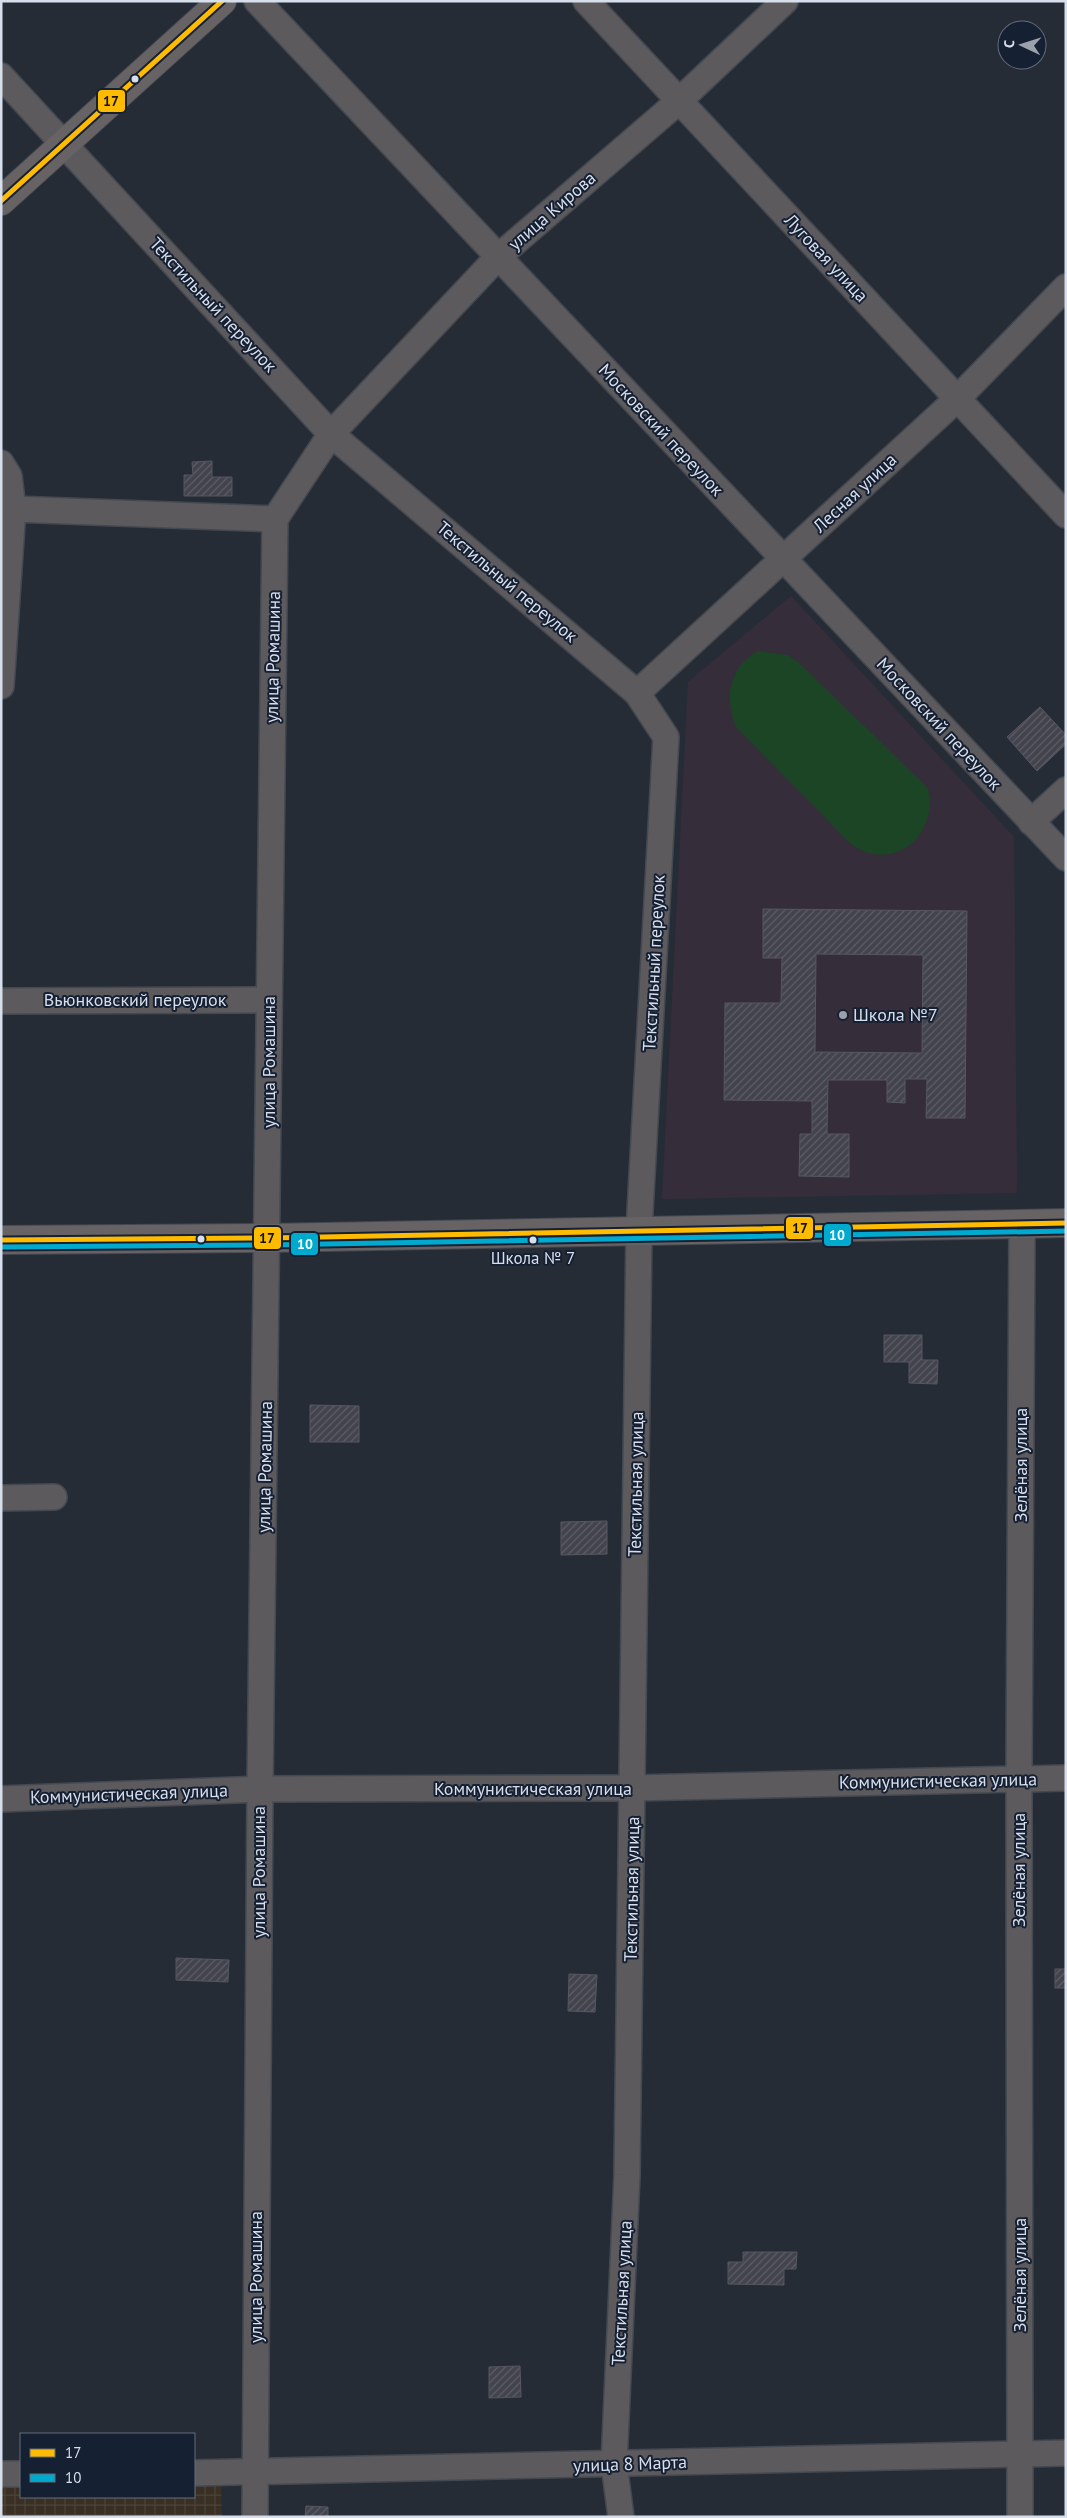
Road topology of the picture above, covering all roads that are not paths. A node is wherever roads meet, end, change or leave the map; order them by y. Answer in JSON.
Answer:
{"nodes":[{"id":1,"x":222,"y":1,"type":"edge"},
{"id":2,"x":257,"y":1,"type":"edge"},
{"id":3,"x":586,"y":1,"type":"edge"},
{"id":4,"x":785,"y":1,"type":"edge"},
{"id":5,"x":1,"y":76,"type":"edge"},
{"id":6,"x":679,"y":101,"type":"junction"},
{"id":7,"x":65,"y":144,"type":"junction"},
{"id":8,"x":1,"y":201,"type":"edge"},
{"id":9,"x":498,"y":257,"type":"junction"},
{"id":10,"x":1066,"y":287,"type":"edge"},
{"id":11,"x":957,"y":399,"type":"junction"},
{"id":12,"x":331,"y":434,"type":"junction"},
{"id":13,"x":1,"y":463,"type":"edge"},
{"id":14,"x":13,"y":509,"type":"junction"},
{"id":15,"x":1066,"y":515,"type":"edge"},
{"id":16,"x":275,"y":519,"type":"junction"},
{"id":17,"x":783,"y":559,"type":"junction"},
{"id":18,"x":1,"y":686,"type":"edge"},
{"id":19,"x":638,"y":693,"type":"junction"},
{"id":20,"x":1066,"y":790,"type":"edge"},
{"id":21,"x":1031,"y":822,"type":"junction"},
{"id":22,"x":1066,"y":858,"type":"edge"},
{"id":23,"x":269,"y":1000,"type":"junction"},
{"id":24,"x":1,"y":1001,"type":"edge"},
{"id":25,"x":1066,"y":1223,"type":"edge"},
{"id":26,"x":1022,"y":1224,"type":"junction"},
{"id":27,"x":639,"y":1230,"type":"junction"},
{"id":28,"x":268,"y":1238,"type":"junction"},
{"id":29,"x":1,"y":1240,"type":"edge"},
{"id":30,"x":1,"y":1498,"type":"edge"},
{"id":31,"x":54,"y":1498,"type":"dead end"},
{"id":32,"x":1066,"y":1778,"type":"edge"},
{"id":33,"x":1019,"y":1779,"type":"junction"},
{"id":34,"x":633,"y":1788,"type":"junction"},
{"id":35,"x":260,"y":1789,"type":"junction"},
{"id":36,"x":1,"y":1799,"type":"edge"},
{"id":37,"x":1066,"y":2452,"type":"edge"},
{"id":38,"x":1021,"y":2453,"type":"junction"},
{"id":39,"x":614,"y":2464,"type":"junction"},
{"id":40,"x":195,"y":2473,"type":"edge"},
{"id":41,"x":255,"y":2473,"type":"junction"},
{"id":42,"x":1,"y":2474,"type":"edge"},
{"id":43,"x":20,"y":2474,"type":"edge"},
{"id":44,"x":255,"y":2517,"type":"edge"},
{"id":45,"x":621,"y":2517,"type":"edge"},
{"id":46,"x":1020,"y":2517,"type":"edge"}],
"edges":[{"from":1,"to":7,"type":"main road"},
{"from":2,"to":9,"type":"street","name":"Московский переулок"},
{"from":3,"to":6,"type":"street","name":"Луговая улица"},
{"from":4,"to":6,"type":"street","name":"улица Кирова"},
{"from":5,"to":7,"type":"street","name":"Текстильный переулок"},
{"from":6,"to":9,"type":"street","name":"улица Кирова"},
{"from":6,"to":11,"type":"street","name":"Луговая улица"},
{"from":7,"to":8,"type":"main road"},
{"from":7,"to":12,"type":"street","name":"Текстильный переулок"},
{"from":9,"to":12,"type":"street","name":"улица Кирова"},
{"from":9,"to":17,"type":"street","name":"Московский переулок"},
{"from":10,"to":11,"type":"street","name":"Лесная улица"},
{"from":11,"to":15,"type":"street","name":"Луговая улица"},
{"from":11,"to":17,"type":"street","name":"Лесная улица"},
{"from":12,"to":16,"type":"street"},
{"from":12,"to":19,"type":"street","name":"Текстильный переулок"},
{"from":13,"to":14,"type":"street"},
{"from":14,"to":16,"type":"street"},
{"from":14,"to":18,"type":"street"},
{"from":16,"to":23,"type":"street","name":"улица Ромашина"},
{"from":17,"to":19,"type":"street","name":"Лесная улица"},
{"from":17,"to":21,"type":"street","name":"Московский переулок"},
{"from":19,"to":27,"type":"street","name":"Текстильный переулок"},
{"from":20,"to":21,"type":"street"},
{"from":21,"to":22,"type":"street","name":"Московский переулок"},
{"from":23,"to":24,"type":"street","name":"Вьюнковский переулок"},
{"from":23,"to":28,"type":"street","name":"улица Ромашина"},
{"from":25,"to":26,"type":"main road"},
{"from":26,"to":27,"type":"main road"},
{"from":26,"to":33,"type":"street","name":"Зелёная улица"},
{"from":27,"to":28,"type":"main road"},
{"from":27,"to":34,"type":"street","name":"Текстильная улица"},
{"from":28,"to":29,"type":"main road"},
{"from":28,"to":35,"type":"street","name":"улица Ромашина"},
{"from":30,"to":31,"type":"street"},
{"from":32,"to":33,"type":"street","name":"Коммунистическая улица"},
{"from":33,"to":34,"type":"street","name":"Коммунистическая улица"},
{"from":33,"to":38,"type":"street","name":"Зелёная улица"},
{"from":34,"to":35,"type":"street","name":"Коммунистическая улица"},
{"from":34,"to":39,"type":"street","name":"Текстильная улица"},
{"from":35,"to":36,"type":"street","name":"Коммунистическая улица"},
{"from":35,"to":41,"type":"street","name":"улица Ромашина"},
{"from":37,"to":38,"type":"street","name":"улица 8 Марта"},
{"from":38,"to":39,"type":"street","name":"улица 8 Марта"},
{"from":38,"to":46,"type":"street","name":"Зелёная улица"},
{"from":39,"to":41,"type":"street","name":"улица 8 Марта"},
{"from":39,"to":45,"type":"street","name":"Текстильная улица"},
{"from":40,"to":41,"type":"street","name":"улица 8 Марта"},
{"from":41,"to":44,"type":"street","name":"улица Ромашина"},
{"from":42,"to":43,"type":"street"}]}
